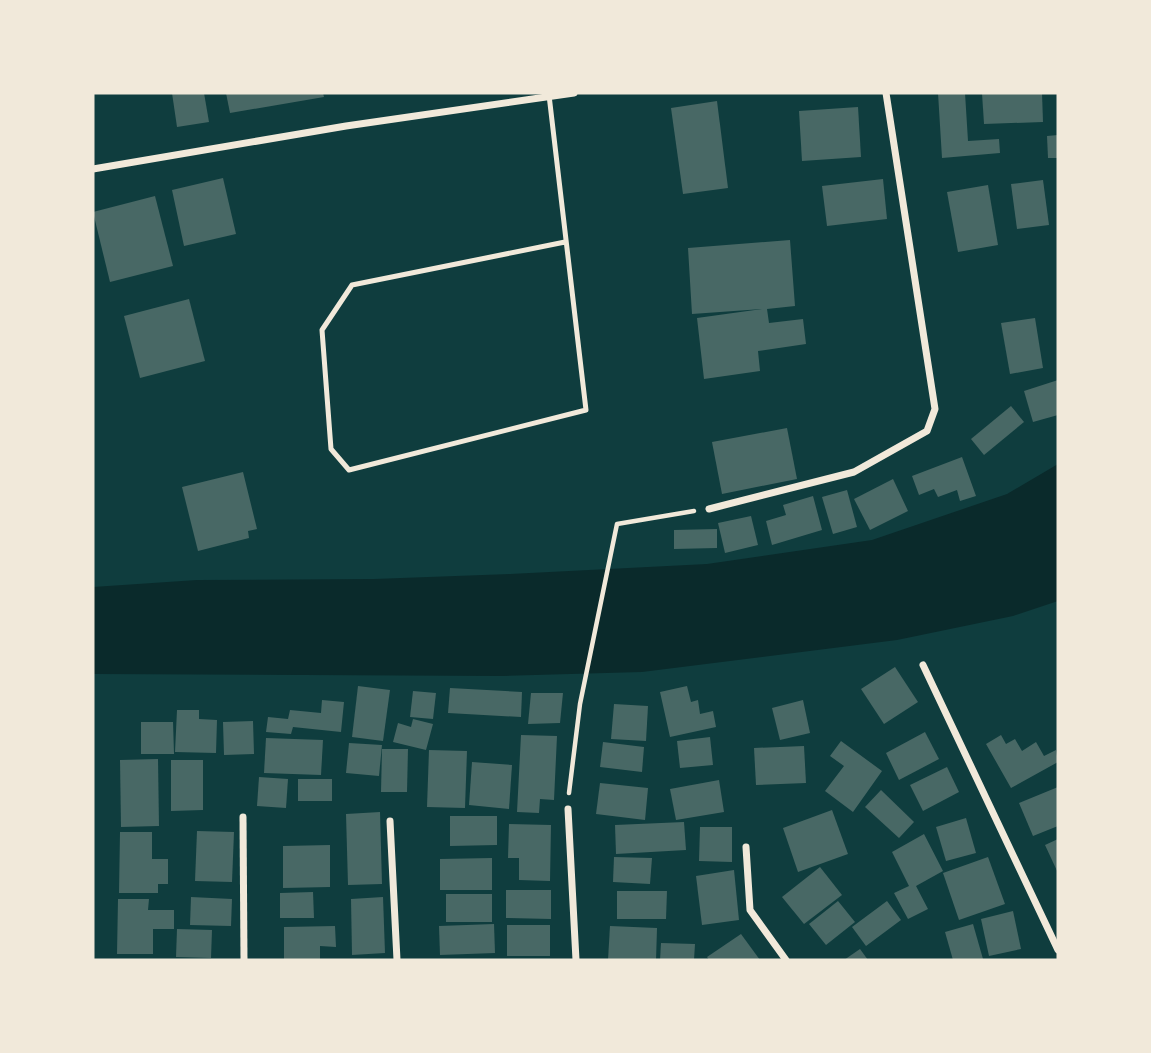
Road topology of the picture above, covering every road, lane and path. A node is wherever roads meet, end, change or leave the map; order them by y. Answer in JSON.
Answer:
{"nodes":[{"id":1,"x":574,"y":93,"type":"edge"},
{"id":2,"x":886,"y":93,"type":"edge"},
{"id":3,"x":549,"y":95,"type":"junction"},
{"id":4,"x":93,"y":169,"type":"edge"},
{"id":5,"x":565,"y":243,"type":"junction"},
{"id":6,"x":709,"y":509,"type":"joint"},
{"id":7,"x":923,"y":666,"type":"dead end"},
{"id":8,"x":568,"y":809,"type":"joint"},
{"id":9,"x":243,"y":817,"type":"dead end"},
{"id":10,"x":390,"y":821,"type":"dead end"},
{"id":11,"x":746,"y":847,"type":"dead end"},
{"id":12,"x":1058,"y":950,"type":"edge"},
{"id":13,"x":244,"y":960,"type":"edge"},
{"id":14,"x":397,"y":960,"type":"edge"},
{"id":15,"x":576,"y":960,"type":"edge"},
{"id":16,"x":786,"y":960,"type":"edge"}],
"edges":[{"from":1,"to":3,"type":"street"},
{"from":2,"to":6,"type":"street"},
{"from":3,"to":4,"type":"street"},
{"from":3,"to":5,"type":"lane"},
{"from":5,"to":5,"type":"lane"},
{"from":6,"to":8,"type":"path"},
{"from":7,"to":12,"type":"street"},
{"from":8,"to":15,"type":"street"},
{"from":9,"to":13,"type":"street"},
{"from":10,"to":14,"type":"street"},
{"from":11,"to":16,"type":"street"}]}
